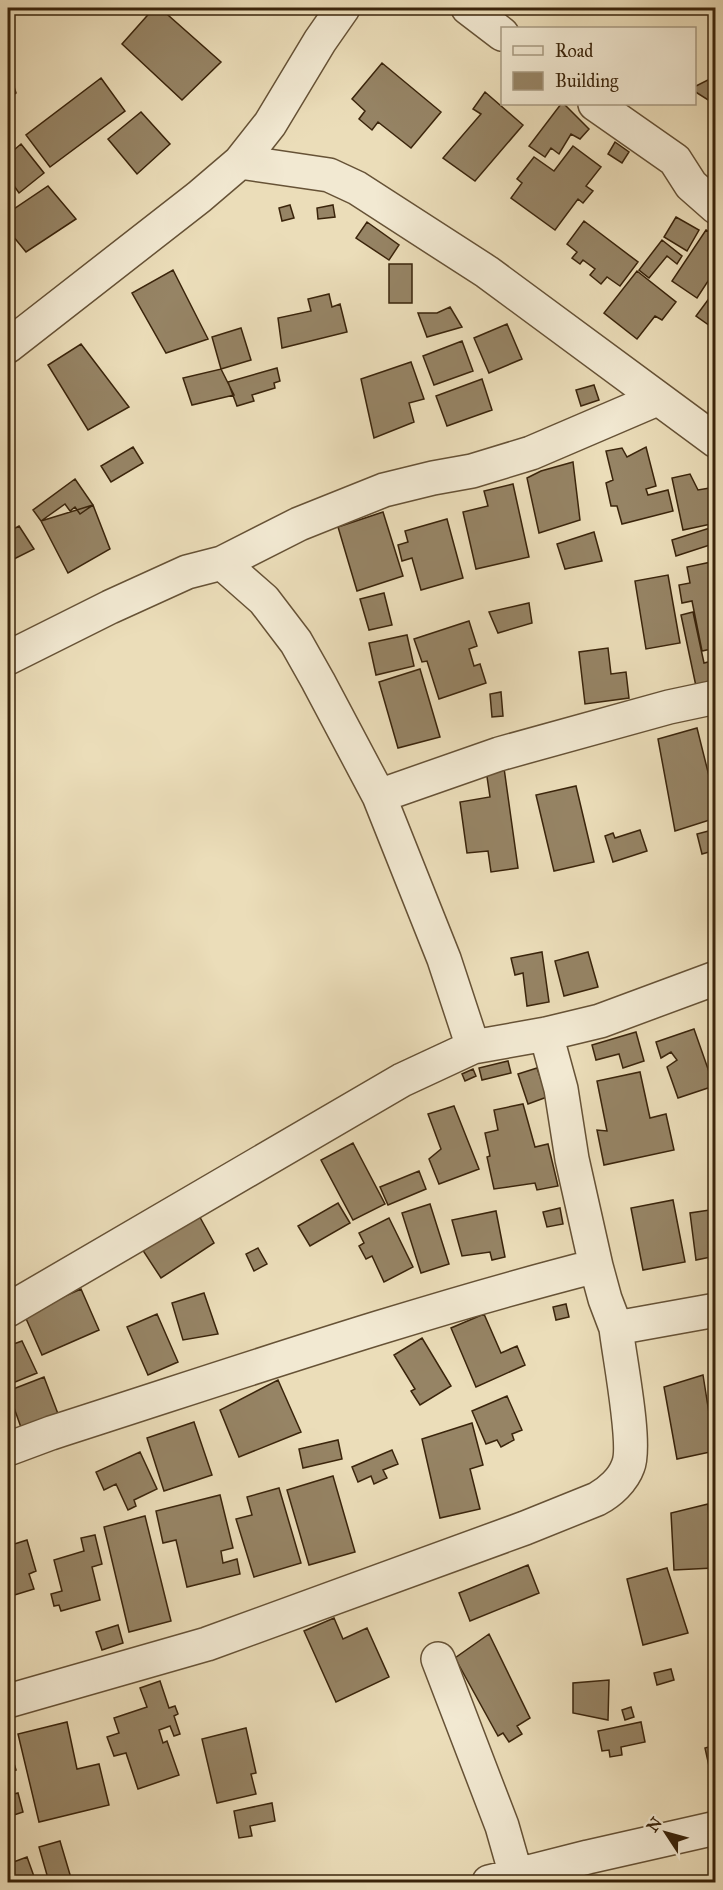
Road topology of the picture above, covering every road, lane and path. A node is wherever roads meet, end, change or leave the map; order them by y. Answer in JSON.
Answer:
{"nodes":[{"id":1,"x":343,"y":8,"type":"edge"},
{"id":2,"x":468,"y":8,"type":"edge"},
{"id":3,"x":501,"y":33,"type":"edge"},
{"id":4,"x":596,"y":105,"type":"edge"},
{"id":5,"x":240,"y":162,"type":"junction"},
{"id":6,"x":716,"y":207,"type":"edge"},
{"id":7,"x":8,"y":346,"type":"edge"},
{"id":8,"x":657,"y":399,"type":"junction"},
{"id":9,"x":716,"y":441,"type":"edge"},
{"id":10,"x":222,"y":563,"type":"junction"},
{"id":11,"x":8,"y":658,"type":"edge"},
{"id":12,"x":716,"y":697,"type":"edge"},
{"id":13,"x":379,"y":795,"type":"junction"},
{"id":14,"x":716,"y":978,"type":"edge"},
{"id":15,"x":546,"y":1034,"type":"junction"},
{"id":16,"x":473,"y":1047,"type":"junction"},
{"id":17,"x":596,"y":1266,"type":"junction"},
{"id":18,"x":8,"y":1310,"type":"edge"},
{"id":19,"x":716,"y":1310,"type":"edge"},
{"id":20,"x":616,"y":1328,"type":"junction"},
{"id":21,"x":8,"y":1449,"type":"edge"},
{"id":22,"x":438,"y":1659,"type":"dead end"},
{"id":23,"x":8,"y":1701,"type":"edge"},
{"id":24,"x":716,"y":1828,"type":"edge"},
{"id":25,"x":503,"y":1879,"type":"edge"}],
"edges":[{"from":1,"to":5,"type":"street"},
{"from":2,"to":3,"type":"street"},
{"from":4,"to":6,"type":"street"},
{"from":5,"to":7,"type":"street"},
{"from":5,"to":8,"type":"street"},
{"from":8,"to":9,"type":"street"},
{"from":8,"to":10,"type":"street"},
{"from":10,"to":11,"type":"street"},
{"from":10,"to":13,"type":"street"},
{"from":12,"to":13,"type":"street"},
{"from":13,"to":16,"type":"street"},
{"from":14,"to":15,"type":"street"},
{"from":15,"to":16,"type":"street"},
{"from":15,"to":17,"type":"street"},
{"from":16,"to":18,"type":"street"},
{"from":17,"to":20,"type":"street"},
{"from":17,"to":21,"type":"street"},
{"from":19,"to":20,"type":"street"},
{"from":20,"to":23,"type":"street"},
{"from":22,"to":25,"type":"street"},
{"from":24,"to":25,"type":"street"}]}
